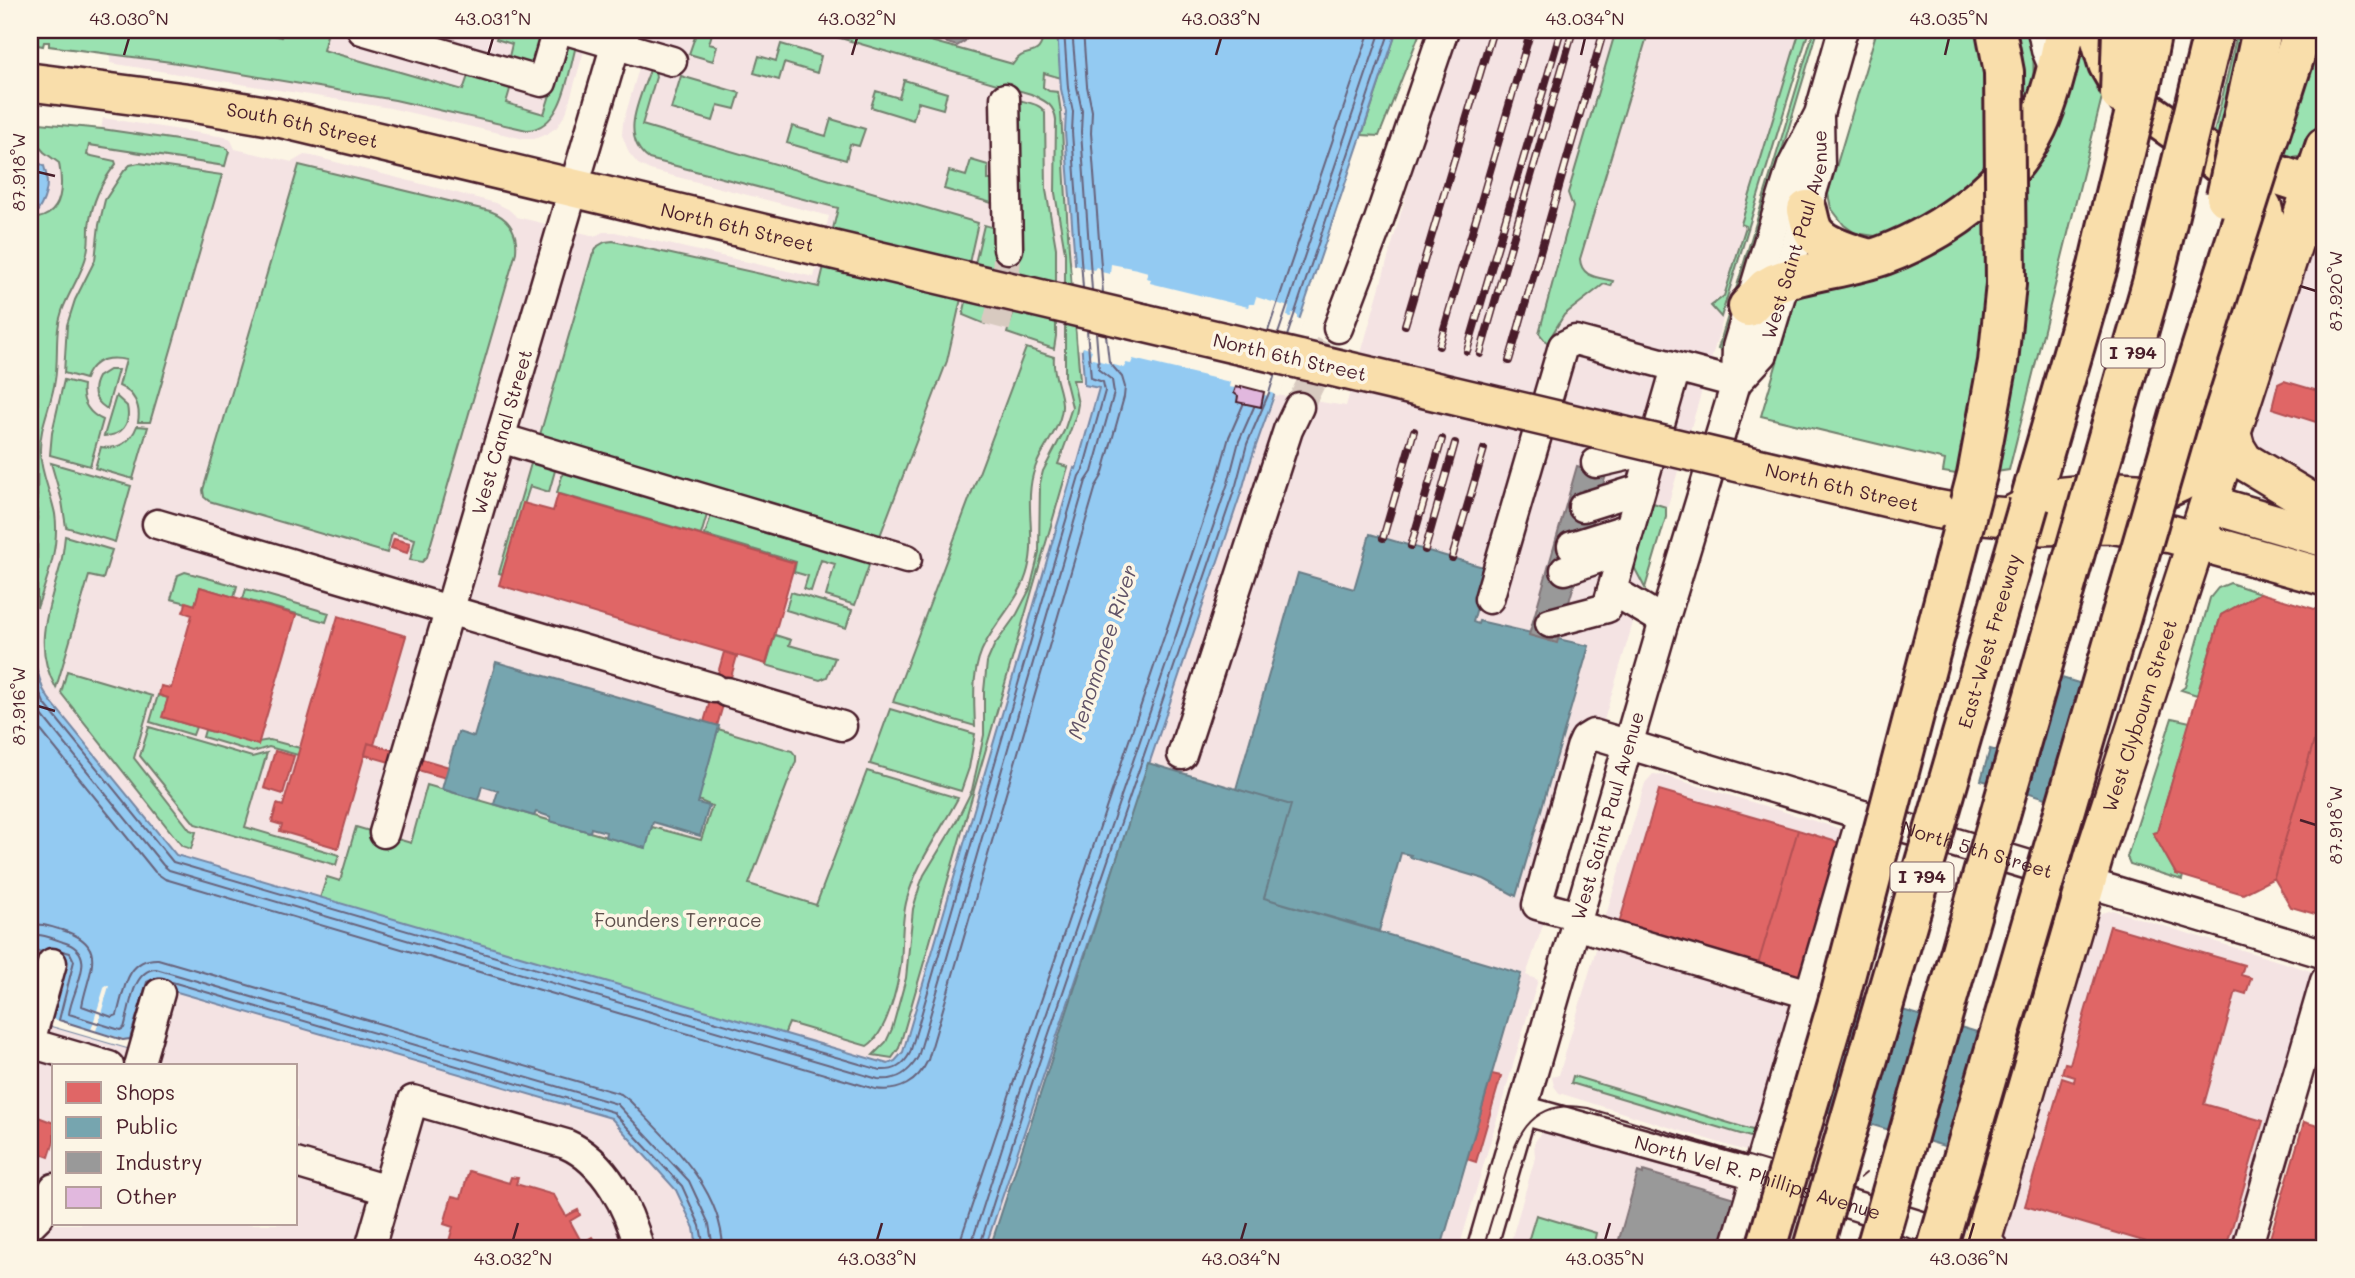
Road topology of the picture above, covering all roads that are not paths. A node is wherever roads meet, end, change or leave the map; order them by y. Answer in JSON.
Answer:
{"nodes":[{"id":1,"x":362,"y":30,"type":"edge"},
{"id":2,"x":557,"y":30,"type":"edge"},
{"id":3,"x":566,"y":30,"type":"edge"},
{"id":4,"x":1444,"y":30,"type":"edge"},
{"id":5,"x":1843,"y":30,"type":"edge"},
{"id":6,"x":1968,"y":30,"type":"edge"},
{"id":7,"x":1996,"y":30,"type":"edge"},
{"id":8,"x":2042,"y":30,"type":"edge"},
{"id":9,"x":2065,"y":30,"type":"edge"},
{"id":10,"x":2098,"y":30,"type":"edge"},
{"id":11,"x":2122,"y":30,"type":"edge"},
{"id":12,"x":2152,"y":30,"type":"edge"},
{"id":13,"x":2214,"y":30,"type":"edge"},
{"id":14,"x":2262,"y":30,"type":"edge"},
{"id":15,"x":2302,"y":30,"type":"edge"},
{"id":16,"x":618,"y":37,"type":"edge"},
{"id":17,"x":661,"y":57,"type":"dead end"},
{"id":18,"x":2055,"y":71,"type":"junction"},
{"id":19,"x":30,"y":82,"type":"edge"},
{"id":20,"x":1005,"y":98,"type":"dead end"},
{"id":21,"x":1818,"y":114,"type":"junction"},
{"id":22,"x":2325,"y":147,"type":"edge"},
{"id":23,"x":2203,"y":150,"type":"junction"},
{"id":24,"x":573,"y":187,"type":"junction"},
{"id":25,"x":2319,"y":188,"type":"edge"},
{"id":26,"x":2112,"y":206,"type":"junction"},
{"id":27,"x":1807,"y":210,"type":"junction"},
{"id":28,"x":2007,"y":234,"type":"junction"},
{"id":29,"x":1008,"y":249,"type":"tunnel mouth"},
{"id":30,"x":1869,"y":259,"type":"junction"},
{"id":31,"x":1786,"y":279,"type":"junction"},
{"id":32,"x":1748,"y":307,"type":"junction"},
{"id":33,"x":1338,"y":328,"type":"tunnel mouth"},
{"id":34,"x":1676,"y":368,"type":"junction"},
{"id":35,"x":1736,"y":383,"type":"junction"},
{"id":36,"x":1299,"y":407,"type":"tunnel mouth"},
{"id":37,"x":2179,"y":418,"type":"junction"},
{"id":38,"x":2232,"y":434,"type":"junction"},
{"id":39,"x":500,"y":438,"type":"junction"},
{"id":40,"x":2156,"y":493,"type":"joint"},
{"id":41,"x":2209,"y":504,"type":"junction"},
{"id":42,"x":2325,"y":510,"type":"edge"},
{"id":43,"x":2008,"y":517,"type":"junction"},
{"id":44,"x":1632,"y":520,"type":"junction"},
{"id":45,"x":157,"y":524,"type":"dead end"},
{"id":46,"x":2325,"y":538,"type":"edge"},
{"id":47,"x":2197,"y":540,"type":"junction"},
{"id":48,"x":1572,"y":546,"type":"junction"},
{"id":49,"x":907,"y":559,"type":"dead end"},
{"id":50,"x":2325,"y":577,"type":"edge"},
{"id":51,"x":1489,"y":599,"type":"dead end"},
{"id":52,"x":449,"y":610,"type":"junction"},
{"id":53,"x":1664,"y":621,"type":"junction"},
{"id":54,"x":842,"y":726,"type":"dead end"},
{"id":55,"x":1630,"y":745,"type":"junction"},
{"id":56,"x":1182,"y":755,"type":"dead end"},
{"id":57,"x":1862,"y":815,"type":"junction"},
{"id":58,"x":384,"y":833,"type":"dead end"},
{"id":59,"x":2088,"y":883,"type":"junction"},
{"id":60,"x":1577,"y":920,"type":"junction"},
{"id":61,"x":2325,"y":954,"type":"edge"},
{"id":62,"x":52,"y":963,"type":"dead end"},
{"id":63,"x":2325,"y":981,"type":"edge"},
{"id":64,"x":160,"y":993,"type":"dead end"},
{"id":65,"x":1825,"y":993,"type":"junction"},
{"id":66,"x":30,"y":1043,"type":"edge"},
{"id":67,"x":102,"y":1064,"type":"edge"},
{"id":68,"x":140,"y":1064,"type":"edge"},
{"id":69,"x":1522,"y":1110,"type":"junction"},
{"id":70,"x":298,"y":1164,"type":"edge"},
{"id":71,"x":1757,"y":1175,"type":"junction"},
{"id":72,"x":387,"y":1190,"type":"junction"},
{"id":73,"x":52,"y":1192,"type":"edge"},
{"id":74,"x":30,"y":1225,"type":"edge"},
{"id":75,"x":1985,"y":1247,"type":"edge"},
{"id":76,"x":370,"y":1248,"type":"edge"},
{"id":77,"x":639,"y":1248,"type":"edge"},
{"id":78,"x":1482,"y":1248,"type":"edge"},
{"id":79,"x":1735,"y":1248,"type":"edge"},
{"id":80,"x":1766,"y":1248,"type":"edge"},
{"id":81,"x":1784,"y":1248,"type":"edge"},
{"id":82,"x":1813,"y":1248,"type":"edge"},
{"id":83,"x":1876,"y":1248,"type":"edge"},
{"id":84,"x":1937,"y":1248,"type":"edge"},
{"id":85,"x":2247,"y":1248,"type":"edge"}],
"edges":[{"from":1,"to":2,"type":"street"},
{"from":3,"to":16,"type":"street"},
{"from":4,"to":33,"type":"street"},
{"from":5,"to":21,"type":"street","name":"West Saint Paul Avenue"},
{"from":6,"to":28,"type":"highway","bridge":true},
{"from":7,"to":28,"type":"highway","bridge":true},
{"from":8,"to":18,"type":"street"},
{"from":9,"to":18,"type":"highway"},
{"from":10,"to":23,"type":"highway"},
{"from":11,"to":26,"type":"highway","bridge":true},
{"from":12,"to":26,"type":"highway","name":"East-West Freeway","number":"I 794","bridge":true},
{"from":13,"to":83,"type":"highway","number":"I 794","bridge":true},
{"from":14,"to":37,"type":"highway","bridge":true},
{"from":15,"to":37,"type":"highway","bridge":true},
{"from":16,"to":17,"type":"street"},
{"from":16,"to":24,"type":"street","name":"West Canal Street"},
{"from":18,"to":30,"type":"highway"},
{"from":19,"to":24,"type":"main road","name":"South 6th Street"},
{"from":20,"to":29,"type":"street"},
{"from":21,"to":27,"type":"street","name":"West Saint Paul Avenue"},
{"from":21,"to":32,"type":"street","name":"West Saint Paul Avenue"},
{"from":22,"to":25,"type":"highway"},
{"from":23,"to":25,"type":"highway"},
{"from":23,"to":40,"type":"highway"},
{"from":24,"to":39,"type":"street","name":"West Canal Street"},
{"from":24,"to":43,"type":"main road","name":"North 6th Street","bridge":true},
{"from":25,"to":38,"type":"main road","name":"West Clybourn Street"},
{"from":26,"to":82,"type":"highway","name":"East-West Freeway","number":"I 794","bridge":true},
{"from":27,"to":30,"type":"highway"},
{"from":27,"to":31,"type":"street","name":"West Saint Paul Avenue"},
{"from":28,"to":65,"type":"highway","bridge":true},
{"from":30,"to":31,"type":"highway"},
{"from":31,"to":32,"type":"highway"},
{"from":31,"to":35,"type":"street","name":"West Saint Paul Avenue"},
{"from":32,"to":35,"type":"street","name":"West Saint Paul Avenue"},
{"from":34,"to":35,"type":"street"},
{"from":34,"to":44,"type":"street"},
{"from":34,"to":51,"type":"street"},
{"from":35,"to":53,"type":"street","name":"West Saint Paul Avenue"},
{"from":36,"to":56,"type":"street"},
{"from":37,"to":84,"type":"highway","bridge":true},
{"from":38,"to":41,"type":"main road","name":"West Clybourn Street"},
{"from":38,"to":42,"type":"main road"},
{"from":39,"to":49,"type":"street"},
{"from":39,"to":52,"type":"street","name":"West Canal Street"},
{"from":40,"to":43,"type":"main road"},
{"from":41,"to":46,"type":"main road"},
{"from":41,"to":47,"type":"main road","name":"West Clybourn Street"},
{"from":43,"to":47,"type":"main road","name":"North 6th Street"},
{"from":44,"to":48,"type":"street"},
{"from":44,"to":48,"type":"street"},
{"from":44,"to":48,"type":"street"},
{"from":44,"to":48,"type":"street"},
{"from":44,"to":53,"type":"street"},
{"from":45,"to":52,"type":"street"},
{"from":47,"to":50,"type":"main road","name":"North 6th Street"},
{"from":47,"to":59,"type":"main road","name":"West Clybourn Street"},
{"from":52,"to":54,"type":"street"},
{"from":52,"to":58,"type":"street","name":"West Canal Street"},
{"from":53,"to":55,"type":"street","name":"West Saint Paul Avenue"},
{"from":55,"to":57,"type":"street","name":"North 5th Street"},
{"from":55,"to":60,"type":"street","name":"West Saint Paul Avenue"},
{"from":55,"to":60,"type":"street","name":"North 5th Street"},
{"from":57,"to":59,"type":"street","name":"North 5th Street"},
{"from":57,"to":65,"type":"street"},
{"from":59,"to":61,"type":"street","name":"North 5th Street"},
{"from":59,"to":75,"type":"main road","name":"West Clybourn Street"},
{"from":60,"to":65,"type":"street"},
{"from":60,"to":69,"type":"street","name":"West Saint Paul Avenue"},
{"from":62,"to":66,"type":"street"},
{"from":63,"to":85,"type":"street"},
{"from":64,"to":68,"type":"street"},
{"from":65,"to":71,"type":"street"},
{"from":65,"to":80,"type":"highway","bridge":true},
{"from":65,"to":81,"type":"highway","bridge":true},
{"from":66,"to":67,"type":"street"},
{"from":69,"to":71,"type":"street","name":"North Vel R. Phillips Avenue"},
{"from":69,"to":78,"type":"street","name":"West Saint Paul Avenue"},
{"from":70,"to":72,"type":"street"},
{"from":71,"to":75,"type":"street","name":"North Vel R. Phillips Avenue"},
{"from":71,"to":79,"type":"street"},
{"from":72,"to":76,"type":"street"},
{"from":72,"to":77,"type":"street"},
{"from":73,"to":74,"type":"street"}]}
